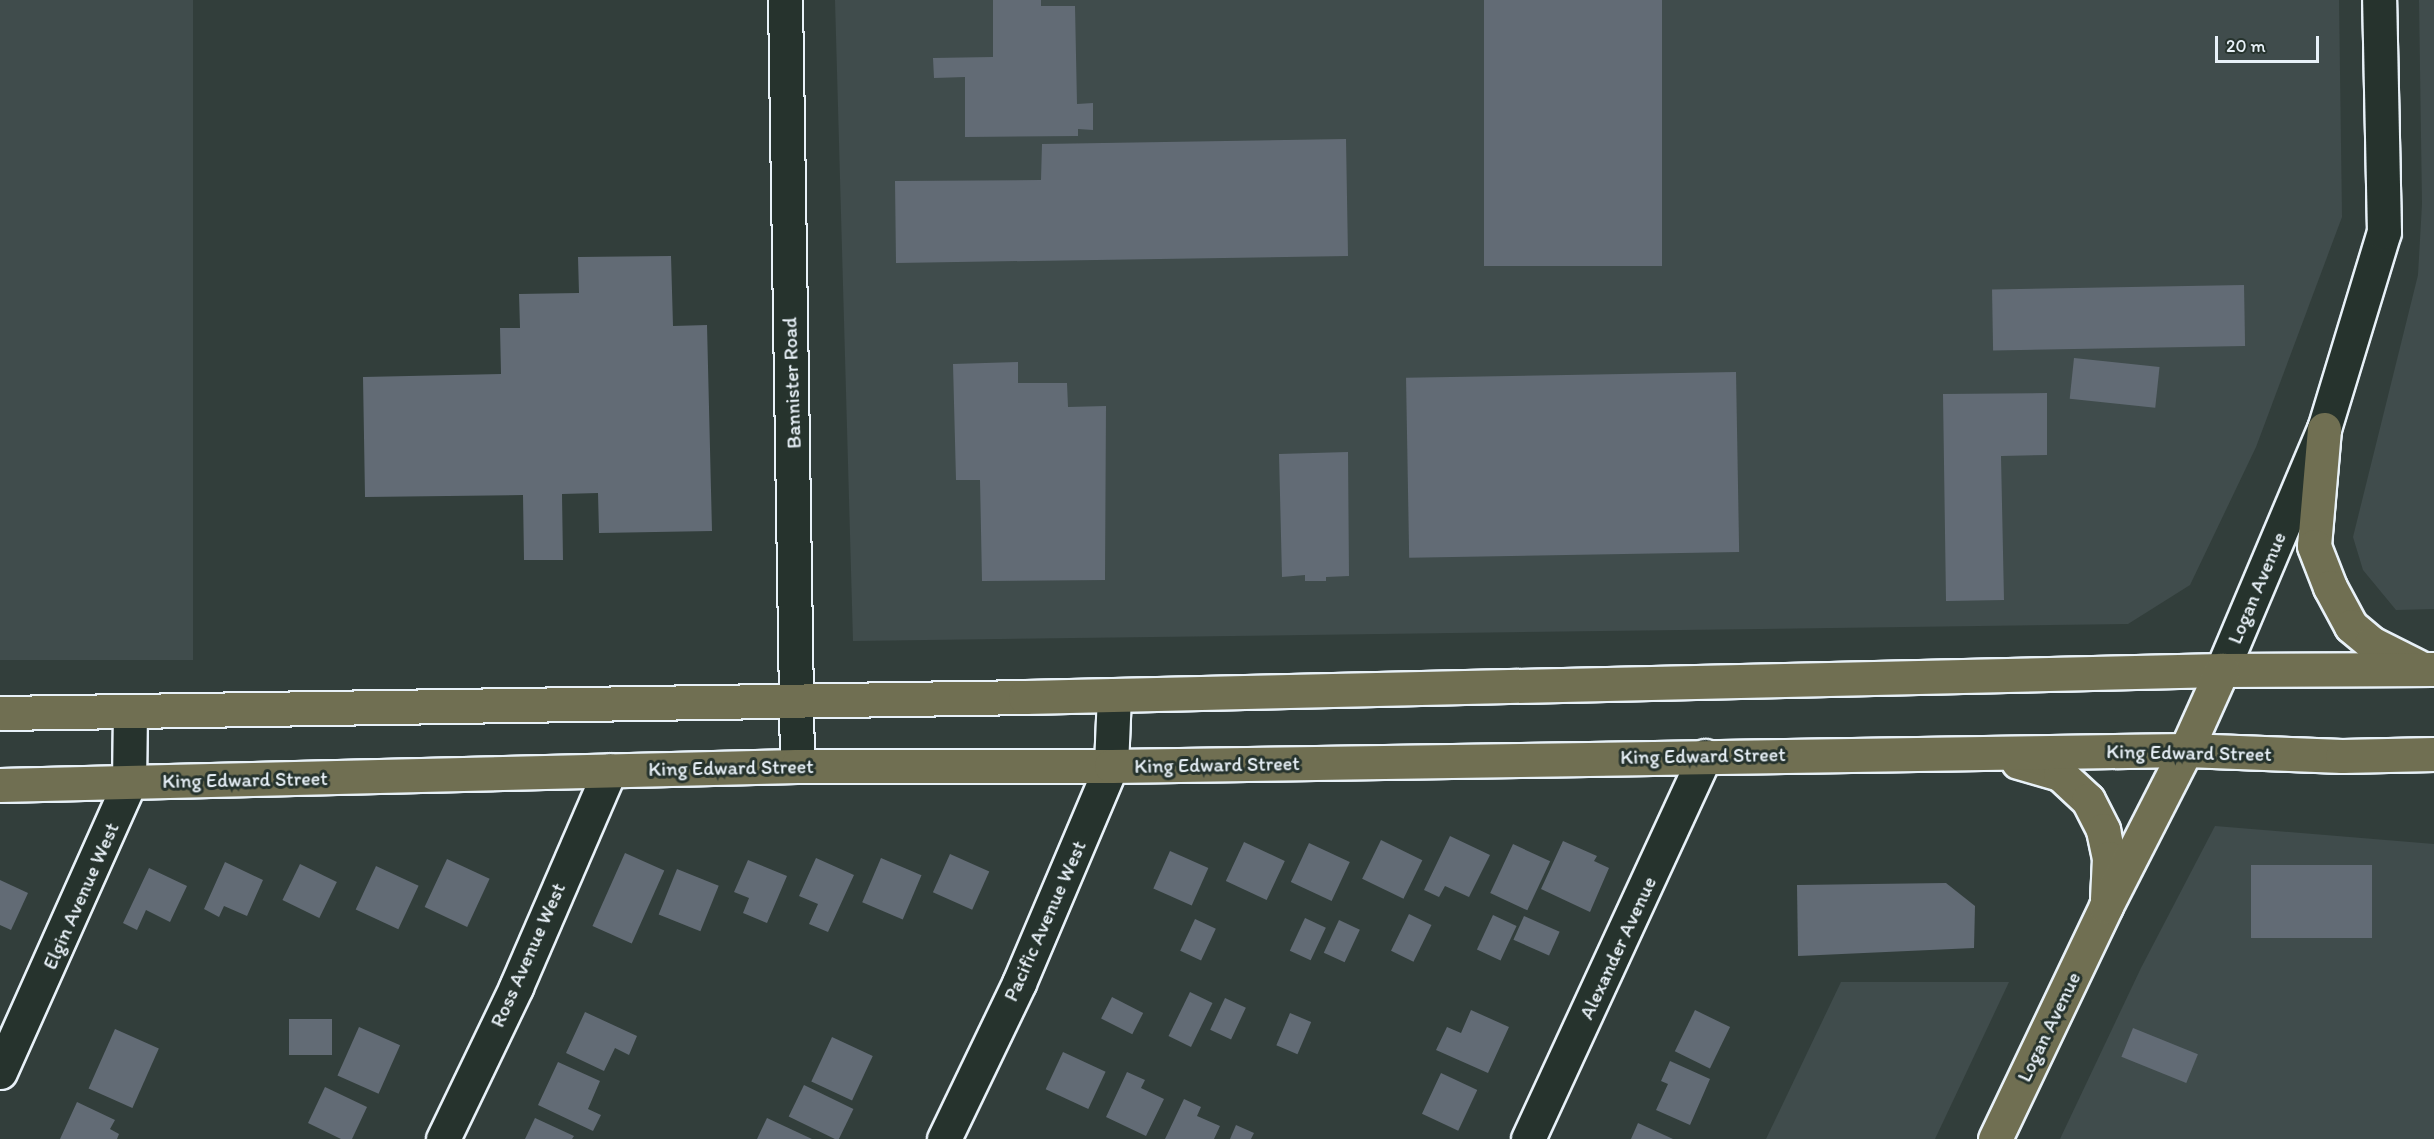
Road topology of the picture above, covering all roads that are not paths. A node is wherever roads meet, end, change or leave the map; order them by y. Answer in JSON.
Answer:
{"nodes":[{"id":1,"x":785,"y":0,"type":"edge"},
{"id":2,"x":2379,"y":0,"type":"edge"},
{"id":3,"x":2324,"y":429,"type":"junction"},
{"id":4,"x":2222,"y":669,"type":"junction"},
{"id":5,"x":2429,"y":669,"type":"edge"},
{"id":6,"x":1114,"y":695,"type":"junction"},
{"id":7,"x":797,"y":701,"type":"junction"},
{"id":8,"x":130,"y":711,"type":"junction"},
{"id":9,"x":0,"y":714,"type":"edge"},
{"id":10,"x":2186,"y":750,"type":"junction"},
{"id":11,"x":1984,"y":753,"type":"junction"},
{"id":12,"x":2434,"y":754,"type":"edge"},
{"id":13,"x":1705,"y":756,"type":"junction"},
{"id":14,"x":797,"y":766,"type":"junction"},
{"id":15,"x":1111,"y":766,"type":"junction"},
{"id":16,"x":610,"y":770,"type":"junction"},
{"id":17,"x":129,"y":783,"type":"junction"},
{"id":18,"x":0,"y":785,"type":"edge"},
{"id":19,"x":2106,"y":906,"type":"junction"},
{"id":20,"x":0,"y":1072,"type":"edge"},
{"id":21,"x":946,"y":1138,"type":"edge"},
{"id":22,"x":443,"y":1139,"type":"edge"},
{"id":23,"x":1528,"y":1139,"type":"edge"},
{"id":24,"x":1995,"y":1139,"type":"edge"}],
"edges":[{"from":1,"to":7,"type":"street","name":"Bannister Road"},
{"from":2,"to":3,"type":"street","name":"Logan Avenue"},
{"from":3,"to":4,"type":"street","name":"Logan Avenue"},
{"from":3,"to":5,"type":"main road"},
{"from":4,"to":5,"type":"main road"},
{"from":4,"to":6,"type":"main road"},
{"from":4,"to":10,"type":"main road","name":"Logan Avenue"},
{"from":6,"to":7,"type":"main road"},
{"from":6,"to":15,"type":"street","name":"Pacific Avenue West"},
{"from":7,"to":8,"type":"main road"},
{"from":7,"to":14,"type":"street","name":"Bannister Road"},
{"from":8,"to":9,"type":"main road"},
{"from":8,"to":17,"type":"street","name":"Elgin Avenue West"},
{"from":10,"to":11,"type":"main road","name":"King Edward Street"},
{"from":10,"to":12,"type":"main road","name":"King Edward Street"},
{"from":10,"to":19,"type":"main road","name":"Logan Avenue"},
{"from":11,"to":13,"type":"main road","name":"King Edward Street"},
{"from":11,"to":19,"type":"main road"},
{"from":13,"to":15,"type":"main road","name":"King Edward Street"},
{"from":13,"to":23,"type":"street","name":"Alexander Avenue"},
{"from":14,"to":15,"type":"main road","name":"King Edward Street"},
{"from":14,"to":16,"type":"main road","name":"King Edward Street"},
{"from":15,"to":21,"type":"street","name":"Pacific Avenue West"},
{"from":16,"to":17,"type":"main road","name":"King Edward Street"},
{"from":16,"to":22,"type":"street","name":"Ross Avenue West"},
{"from":17,"to":18,"type":"main road","name":"King Edward Street"},
{"from":17,"to":20,"type":"street","name":"Elgin Avenue West"},
{"from":19,"to":24,"type":"main road","name":"Logan Avenue"}]}
